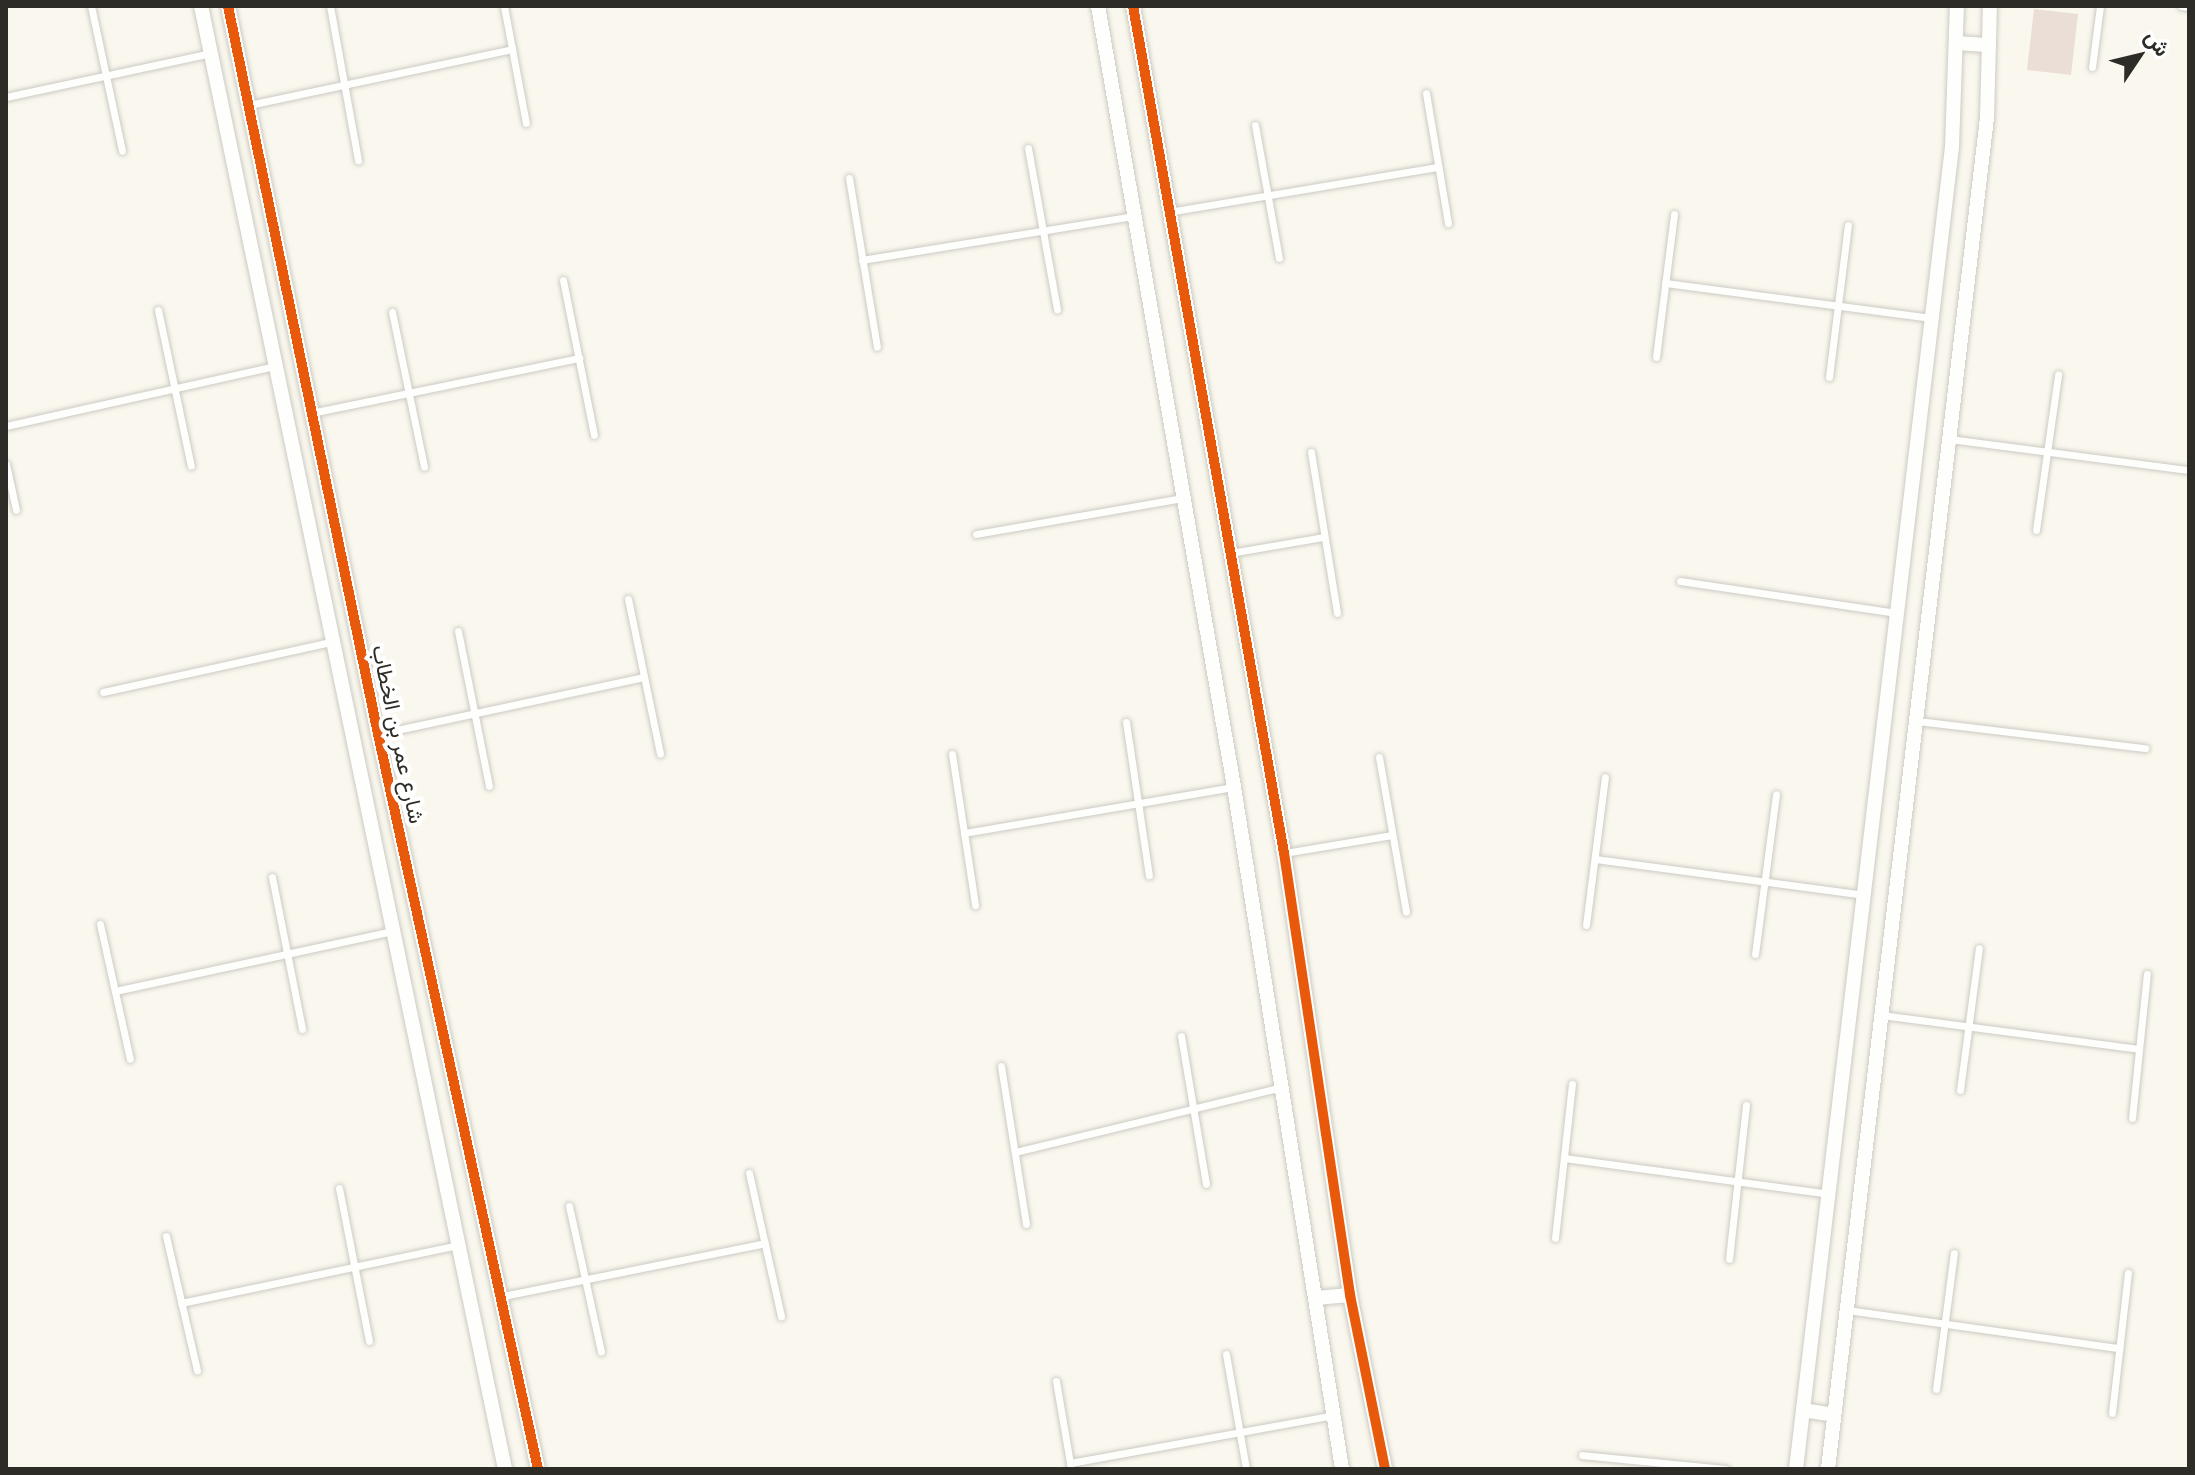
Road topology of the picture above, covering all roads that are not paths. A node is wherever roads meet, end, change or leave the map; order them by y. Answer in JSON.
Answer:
{"nodes":[{"id":1,"x":91,"y":6,"type":"edge"},
{"id":2,"x":201,"y":6,"type":"edge"},
{"id":3,"x":228,"y":6,"type":"edge"},
{"id":4,"x":330,"y":6,"type":"edge"},
{"id":5,"x":504,"y":6,"type":"edge"},
{"id":6,"x":1098,"y":6,"type":"edge"},
{"id":7,"x":1133,"y":6,"type":"edge"},
{"id":8,"x":1957,"y":6,"type":"edge"},
{"id":9,"x":1990,"y":6,"type":"edge"},
{"id":10,"x":2100,"y":6,"type":"edge"},
{"id":11,"x":2181,"y":6,"type":"edge"},
{"id":12,"x":2189,"y":7,"type":"edge"},
{"id":13,"x":1957,"y":43,"type":"junction"},
{"id":14,"x":1989,"y":45,"type":"junction"},
{"id":15,"x":512,"y":49,"type":"junction"},
{"id":16,"x":211,"y":53,"type":"junction"},
{"id":17,"x":2092,"y":67,"type":"dead end"},
{"id":18,"x":106,"y":76,"type":"junction"},
{"id":19,"x":345,"y":86,"type":"junction"},
{"id":20,"x":1426,"y":93,"type":"dead end"},
{"id":21,"x":6,"y":97,"type":"edge"},
{"id":22,"x":249,"y":105,"type":"junction"},
{"id":23,"x":526,"y":123,"type":"dead end"},
{"id":24,"x":1255,"y":125,"type":"dead end"},
{"id":25,"x":1028,"y":148,"type":"dead end"},
{"id":26,"x":122,"y":151,"type":"dead end"},
{"id":27,"x":358,"y":160,"type":"dead end"},
{"id":28,"x":1438,"y":167,"type":"junction"},
{"id":29,"x":849,"y":178,"type":"dead end"},
{"id":30,"x":1267,"y":195,"type":"junction"},
{"id":31,"x":1168,"y":212,"type":"junction"},
{"id":32,"x":1674,"y":214,"type":"dead end"},
{"id":33,"x":1135,"y":216,"type":"junction"},
{"id":34,"x":1448,"y":223,"type":"dead end"},
{"id":35,"x":1848,"y":225,"type":"dead end"},
{"id":36,"x":1043,"y":231,"type":"junction"},
{"id":37,"x":1279,"y":258,"type":"dead end"},
{"id":38,"x":862,"y":260,"type":"junction"},
{"id":39,"x":563,"y":280,"type":"dead end"},
{"id":40,"x":1665,"y":283,"type":"junction"},
{"id":41,"x":1838,"y":306,"type":"junction"},
{"id":42,"x":1057,"y":309,"type":"dead end"},
{"id":43,"x":158,"y":310,"type":"dead end"},
{"id":44,"x":392,"y":312,"type":"dead end"},
{"id":45,"x":1932,"y":318,"type":"junction"},
{"id":46,"x":877,"y":347,"type":"dead end"},
{"id":47,"x":1656,"y":357,"type":"dead end"},
{"id":48,"x":579,"y":358,"type":"junction"},
{"id":49,"x":275,"y":366,"type":"junction"},
{"id":50,"x":2058,"y":375,"type":"dead end"},
{"id":51,"x":1829,"y":377,"type":"dead end"},
{"id":52,"x":175,"y":389,"type":"junction"},
{"id":53,"x":409,"y":395,"type":"junction"},
{"id":54,"x":310,"y":413,"type":"junction"},
{"id":55,"x":6,"y":426,"type":"edge"},
{"id":56,"x":594,"y":435,"type":"dead end"},
{"id":57,"x":1949,"y":439,"type":"junction"},
{"id":58,"x":1311,"y":452,"type":"dead end"},
{"id":59,"x":2047,"y":452,"type":"junction"},
{"id":60,"x":6,"y":464,"type":"edge"},
{"id":61,"x":191,"y":466,"type":"dead end"},
{"id":62,"x":424,"y":467,"type":"dead end"},
{"id":63,"x":2189,"y":470,"type":"edge"},
{"id":64,"x":1185,"y":497,"type":"junction"},
{"id":65,"x":16,"y":510,"type":"dead end"},
{"id":66,"x":2036,"y":530,"type":"dead end"},
{"id":67,"x":976,"y":534,"type":"dead end"},
{"id":68,"x":1324,"y":537,"type":"junction"},
{"id":69,"x":1230,"y":553,"type":"junction"},
{"id":70,"x":1680,"y":581,"type":"dead end"},
{"id":71,"x":628,"y":599,"type":"dead end"},
{"id":72,"x":1337,"y":613,"type":"dead end"},
{"id":73,"x":1897,"y":613,"type":"junction"},
{"id":74,"x":458,"y":631,"type":"dead end"},
{"id":75,"x":331,"y":642,"type":"junction"},
{"id":76,"x":644,"y":677,"type":"junction"},
{"id":77,"x":103,"y":692,"type":"dead end"},
{"id":78,"x":474,"y":714,"type":"junction"},
{"id":79,"x":1916,"y":721,"type":"junction"},
{"id":80,"x":1126,"y":722,"type":"dead end"},
{"id":81,"x":378,"y":734,"type":"junction"},
{"id":82,"x":2145,"y":748,"type":"dead end"},
{"id":83,"x":660,"y":754,"type":"dead end"},
{"id":84,"x":952,"y":754,"type":"dead end"},
{"id":85,"x":1379,"y":757,"type":"dead end"},
{"id":86,"x":1605,"y":777,"type":"dead end"},
{"id":87,"x":489,"y":786,"type":"dead end"},
{"id":88,"x":1234,"y":787,"type":"junction"},
{"id":89,"x":1776,"y":794,"type":"dead end"},
{"id":90,"x":1138,"y":803,"type":"junction"},
{"id":91,"x":964,"y":833,"type":"junction"},
{"id":92,"x":1392,"y":835,"type":"junction"},
{"id":93,"x":1284,"y":853,"type":"junction"},
{"id":94,"x":1595,"y":859,"type":"junction"},
{"id":95,"x":1149,"y":875,"type":"dead end"},
{"id":96,"x":272,"y":877,"type":"dead end"},
{"id":97,"x":1764,"y":882,"type":"junction"},
{"id":98,"x":1864,"y":895,"type":"junction"},
{"id":99,"x":975,"y":905,"type":"dead end"},
{"id":100,"x":1406,"y":912,"type":"dead end"},
{"id":101,"x":100,"y":924,"type":"dead end"},
{"id":102,"x":1586,"y":925,"type":"dead end"},
{"id":103,"x":393,"y":931,"type":"junction"},
{"id":104,"x":1979,"y":948,"type":"dead end"},
{"id":105,"x":1755,"y":954,"type":"dead end"},
{"id":106,"x":288,"y":955,"type":"junction"},
{"id":107,"x":2147,"y":974,"type":"dead end"},
{"id":108,"x":115,"y":991,"type":"junction"},
{"id":109,"x":1881,"y":1015,"type":"junction"},
{"id":110,"x":1968,"y":1027,"type":"junction"},
{"id":111,"x":302,"y":1029,"type":"dead end"},
{"id":112,"x":1181,"y":1036,"type":"dead end"},
{"id":113,"x":2139,"y":1049,"type":"junction"},
{"id":114,"x":130,"y":1059,"type":"dead end"},
{"id":115,"x":1001,"y":1066,"type":"dead end"},
{"id":116,"x":1572,"y":1084,"type":"dead end"},
{"id":117,"x":1281,"y":1087,"type":"junction"},
{"id":118,"x":1960,"y":1090,"type":"dead end"},
{"id":119,"x":1746,"y":1105,"type":"dead end"},
{"id":120,"x":1193,"y":1109,"type":"junction"},
{"id":121,"x":2132,"y":1118,"type":"dead end"},
{"id":122,"x":1015,"y":1152,"type":"junction"},
{"id":123,"x":1564,"y":1158,"type":"junction"},
{"id":124,"x":749,"y":1173,"type":"dead end"},
{"id":125,"x":1738,"y":1182,"type":"junction"},
{"id":126,"x":1206,"y":1184,"type":"dead end"},
{"id":127,"x":339,"y":1188,"type":"dead end"},
{"id":128,"x":1829,"y":1194,"type":"junction"},
{"id":129,"x":569,"y":1206,"type":"dead end"},
{"id":130,"x":1026,"y":1224,"type":"dead end"},
{"id":131,"x":166,"y":1236,"type":"dead end"},
{"id":132,"x":1555,"y":1238,"type":"dead end"},
{"id":133,"x":765,"y":1243,"type":"junction"},
{"id":134,"x":459,"y":1245,"type":"junction"},
{"id":135,"x":1954,"y":1253,"type":"dead end"},
{"id":136,"x":1729,"y":1259,"type":"dead end"},
{"id":137,"x":354,"y":1266,"type":"junction"},
{"id":138,"x":2128,"y":1273,"type":"dead end"},
{"id":139,"x":585,"y":1280,"type":"junction"},
{"id":140,"x":1350,"y":1295,"type":"junction"},
{"id":141,"x":503,"y":1296,"type":"junction"},
{"id":142,"x":1316,"y":1298,"type":"junction"},
{"id":143,"x":181,"y":1303,"type":"junction"},
{"id":144,"x":1847,"y":1310,"type":"junction"},
{"id":145,"x":781,"y":1316,"type":"dead end"},
{"id":146,"x":1945,"y":1323,"type":"junction"},
{"id":147,"x":369,"y":1341,"type":"dead end"},
{"id":148,"x":2119,"y":1348,"type":"junction"},
{"id":149,"x":601,"y":1352,"type":"dead end"},
{"id":150,"x":1226,"y":1354,"type":"dead end"},
{"id":151,"x":197,"y":1370,"type":"dead end"},
{"id":152,"x":1056,"y":1381,"type":"dead end"},
{"id":153,"x":1936,"y":1389,"type":"dead end"},
{"id":154,"x":1803,"y":1410,"type":"junction"},
{"id":155,"x":2112,"y":1413,"type":"dead end"},
{"id":156,"x":1334,"y":1415,"type":"junction"},
{"id":157,"x":1834,"y":1415,"type":"junction"},
{"id":158,"x":1239,"y":1432,"type":"junction"},
{"id":159,"x":1582,"y":1455,"type":"dead end"},
{"id":160,"x":1071,"y":1466,"type":"edge"},
{"id":161,"x":505,"y":1469,"type":"edge"},
{"id":162,"x":538,"y":1469,"type":"edge"},
{"id":163,"x":1246,"y":1469,"type":"edge"},
{"id":164,"x":1342,"y":1469,"type":"edge"},
{"id":165,"x":1385,"y":1469,"type":"edge"},
{"id":166,"x":1726,"y":1469,"type":"edge"},
{"id":167,"x":1796,"y":1469,"type":"edge"},
{"id":168,"x":1828,"y":1469,"type":"edge"}],
"edges":[{"from":1,"to":18,"type":"lane"},
{"from":2,"to":16,"type":"street"},
{"from":3,"to":22,"type":"street","name":"شارع عمر بن الخطاب"},
{"from":4,"to":19,"type":"lane"},
{"from":5,"to":15,"type":"lane"},
{"from":6,"to":33,"type":"street"},
{"from":7,"to":31,"type":"street"},
{"from":8,"to":13,"type":"street"},
{"from":9,"to":14,"type":"street"},
{"from":10,"to":17,"type":"lane"},
{"from":11,"to":12,"type":"lane"},
{"from":13,"to":14,"type":"street"},
{"from":13,"to":45,"type":"street"},
{"from":14,"to":57,"type":"street"},
{"from":15,"to":19,"type":"lane"},
{"from":15,"to":23,"type":"lane"},
{"from":16,"to":18,"type":"lane"},
{"from":16,"to":49,"type":"street"},
{"from":18,"to":21,"type":"lane"},
{"from":18,"to":26,"type":"lane"},
{"from":19,"to":22,"type":"lane"},
{"from":19,"to":27,"type":"lane"},
{"from":20,"to":28,"type":"lane"},
{"from":22,"to":54,"type":"street","name":"شارع عمر بن الخطاب"},
{"from":24,"to":30,"type":"lane"},
{"from":25,"to":36,"type":"lane"},
{"from":28,"to":30,"type":"lane"},
{"from":28,"to":34,"type":"lane"},
{"from":29,"to":38,"type":"lane"},
{"from":30,"to":31,"type":"lane"},
{"from":30,"to":37,"type":"lane"},
{"from":31,"to":69,"type":"street"},
{"from":32,"to":40,"type":"lane"},
{"from":33,"to":36,"type":"lane"},
{"from":33,"to":64,"type":"street"},
{"from":35,"to":41,"type":"lane"},
{"from":36,"to":38,"type":"lane"},
{"from":36,"to":42,"type":"lane"},
{"from":38,"to":46,"type":"lane"},
{"from":39,"to":48,"type":"lane"},
{"from":40,"to":41,"type":"lane"},
{"from":40,"to":47,"type":"lane"},
{"from":41,"to":45,"type":"lane"},
{"from":41,"to":51,"type":"lane"},
{"from":43,"to":52,"type":"lane"},
{"from":44,"to":53,"type":"lane"},
{"from":45,"to":73,"type":"street"},
{"from":48,"to":53,"type":"lane"},
{"from":48,"to":56,"type":"lane"},
{"from":49,"to":52,"type":"lane"},
{"from":49,"to":75,"type":"street"},
{"from":50,"to":59,"type":"lane"},
{"from":52,"to":55,"type":"lane"},
{"from":52,"to":61,"type":"lane"},
{"from":53,"to":54,"type":"lane"},
{"from":53,"to":62,"type":"lane"},
{"from":54,"to":81,"type":"street","name":"شارع عمر بن الخطاب"},
{"from":57,"to":59,"type":"lane"},
{"from":57,"to":79,"type":"street"},
{"from":58,"to":68,"type":"lane"},
{"from":59,"to":63,"type":"lane"},
{"from":59,"to":66,"type":"lane"},
{"from":60,"to":65,"type":"lane"},
{"from":64,"to":67,"type":"lane"},
{"from":64,"to":88,"type":"street"},
{"from":68,"to":69,"type":"lane"},
{"from":68,"to":72,"type":"lane"},
{"from":69,"to":93,"type":"street"},
{"from":70,"to":73,"type":"lane"},
{"from":71,"to":76,"type":"lane"},
{"from":73,"to":98,"type":"street"},
{"from":74,"to":78,"type":"lane"},
{"from":75,"to":77,"type":"lane"},
{"from":75,"to":103,"type":"street"},
{"from":76,"to":78,"type":"lane"},
{"from":76,"to":83,"type":"lane"},
{"from":78,"to":81,"type":"lane"},
{"from":78,"to":87,"type":"lane"},
{"from":79,"to":82,"type":"lane"},
{"from":79,"to":109,"type":"street"},
{"from":80,"to":90,"type":"lane"},
{"from":81,"to":141,"type":"street","name":"شارع عمر بن الخطاب"},
{"from":84,"to":91,"type":"lane"},
{"from":85,"to":92,"type":"lane"},
{"from":86,"to":94,"type":"lane"},
{"from":88,"to":90,"type":"lane"},
{"from":88,"to":117,"type":"street"},
{"from":89,"to":97,"type":"lane"},
{"from":90,"to":91,"type":"lane"},
{"from":90,"to":95,"type":"lane"},
{"from":91,"to":99,"type":"lane"},
{"from":92,"to":93,"type":"lane"},
{"from":92,"to":100,"type":"lane"},
{"from":93,"to":140,"type":"street"},
{"from":94,"to":97,"type":"lane"},
{"from":94,"to":102,"type":"lane"},
{"from":96,"to":106,"type":"lane"},
{"from":97,"to":98,"type":"lane"},
{"from":97,"to":105,"type":"lane"},
{"from":98,"to":128,"type":"street"},
{"from":101,"to":108,"type":"lane"},
{"from":103,"to":106,"type":"lane"},
{"from":103,"to":134,"type":"street"},
{"from":104,"to":110,"type":"lane"},
{"from":106,"to":108,"type":"lane"},
{"from":106,"to":111,"type":"lane"},
{"from":107,"to":113,"type":"lane"},
{"from":108,"to":114,"type":"lane"},
{"from":109,"to":110,"type":"lane"},
{"from":109,"to":144,"type":"street"},
{"from":110,"to":113,"type":"lane"},
{"from":110,"to":118,"type":"lane"},
{"from":112,"to":120,"type":"lane"},
{"from":113,"to":121,"type":"lane"},
{"from":115,"to":122,"type":"lane"},
{"from":116,"to":123,"type":"lane"},
{"from":117,"to":120,"type":"lane"},
{"from":117,"to":142,"type":"street"},
{"from":119,"to":125,"type":"lane"},
{"from":120,"to":122,"type":"lane"},
{"from":120,"to":126,"type":"lane"},
{"from":122,"to":130,"type":"lane"},
{"from":123,"to":125,"type":"lane"},
{"from":123,"to":132,"type":"lane"},
{"from":124,"to":133,"type":"lane"},
{"from":125,"to":128,"type":"lane"},
{"from":125,"to":136,"type":"lane"},
{"from":127,"to":137,"type":"lane"},
{"from":128,"to":154,"type":"street"},
{"from":129,"to":139,"type":"lane"},
{"from":131,"to":143,"type":"lane"},
{"from":133,"to":139,"type":"lane"},
{"from":133,"to":145,"type":"lane"},
{"from":134,"to":137,"type":"lane"},
{"from":134,"to":161,"type":"street"},
{"from":135,"to":146,"type":"lane"},
{"from":137,"to":143,"type":"lane"},
{"from":137,"to":147,"type":"lane"},
{"from":138,"to":148,"type":"lane"},
{"from":139,"to":141,"type":"lane"},
{"from":139,"to":149,"type":"lane"},
{"from":140,"to":142,"type":"street"},
{"from":140,"to":165,"type":"street"},
{"from":141,"to":162,"type":"street","name":"شارع عمر بن الخطاب"},
{"from":142,"to":156,"type":"street"},
{"from":143,"to":151,"type":"lane"},
{"from":144,"to":146,"type":"lane"},
{"from":144,"to":157,"type":"street"},
{"from":146,"to":148,"type":"lane"},
{"from":146,"to":153,"type":"lane"},
{"from":148,"to":155,"type":"lane"},
{"from":150,"to":158,"type":"lane"},
{"from":152,"to":160,"type":"lane"},
{"from":154,"to":157,"type":"street"},
{"from":154,"to":167,"type":"street"},
{"from":156,"to":158,"type":"lane"},
{"from":156,"to":164,"type":"street"},
{"from":157,"to":168,"type":"street"},
{"from":158,"to":160,"type":"lane"},
{"from":158,"to":163,"type":"lane"},
{"from":159,"to":166,"type":"lane"}]}
